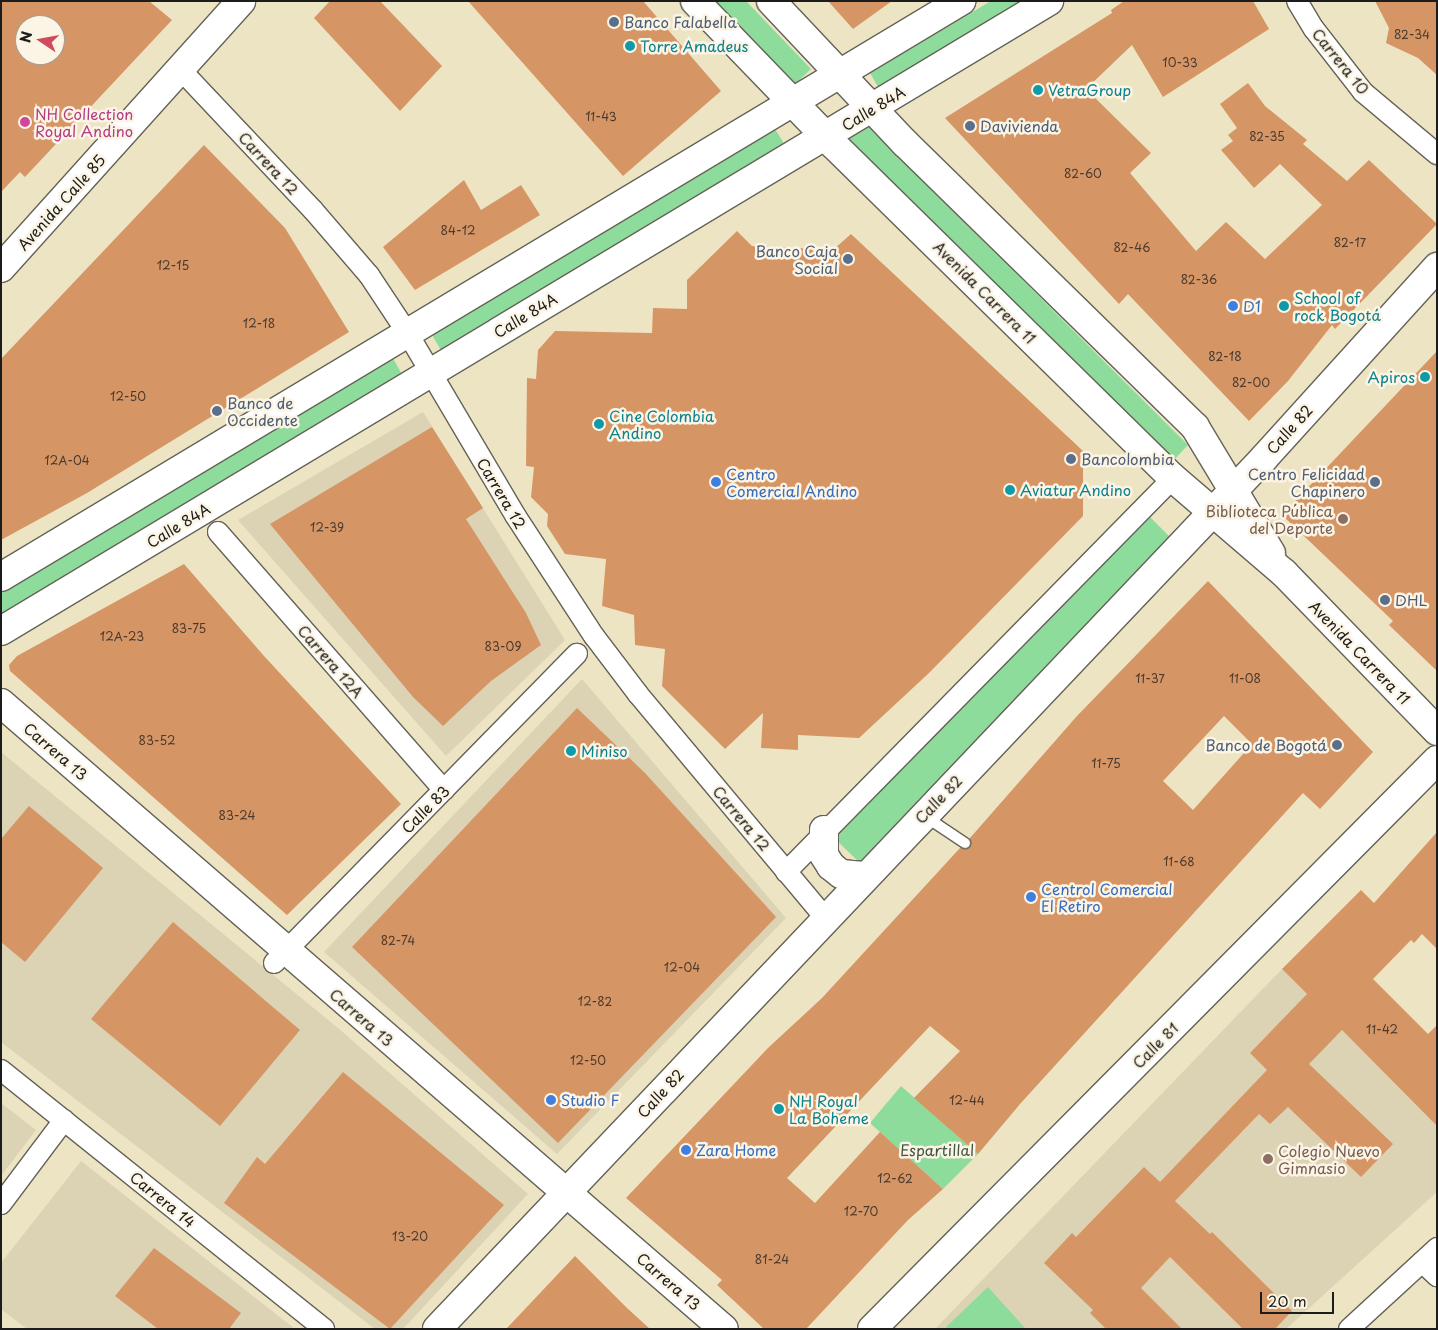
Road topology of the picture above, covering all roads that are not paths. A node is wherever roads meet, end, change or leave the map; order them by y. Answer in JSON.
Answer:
{"nodes":[{"id":1,"x":241,"y":1,"type":"edge"},
{"id":2,"x":695,"y":1,"type":"edge"},
{"id":3,"x":771,"y":1,"type":"edge"},
{"id":4,"x":961,"y":1,"type":"edge"},
{"id":5,"x":1049,"y":1,"type":"edge"},
{"id":6,"x":1297,"y":1,"type":"edge"},
{"id":7,"x":180,"y":69,"type":"junction"},
{"id":8,"x":839,"y":75,"type":"junction"},
{"id":9,"x":793,"y":102,"type":"junction"},
{"id":10,"x":872,"y":109,"type":"junction"},
{"id":11,"x":826,"y":136,"type":"junction"},
{"id":12,"x":1437,"y":154,"type":"edge"},
{"id":13,"x":1437,"y":267,"type":"edge"},
{"id":14,"x":1,"y":268,"type":"edge"},
{"id":15,"x":408,"y":334,"type":"junction"},
{"id":16,"x":430,"y":372,"type":"junction"},
{"id":17,"x":1173,"y":478,"type":"junction"},
{"id":18,"x":1233,"y":490,"type":"junction"},
{"id":19,"x":1212,"y":511,"type":"junction"},
{"id":20,"x":218,"y":532,"type":"dead end"},
{"id":21,"x":1284,"y":573,"type":"junction"},
{"id":22,"x":1,"y":577,"type":"edge"},
{"id":23,"x":1,"y":631,"type":"edge"},
{"id":24,"x":577,"y":654,"type":"dead end"},
{"id":25,"x":1,"y":703,"type":"edge"},
{"id":26,"x":1437,"y":731,"type":"edge"},
{"id":27,"x":1437,"y":760,"type":"edge"},
{"id":28,"x":444,"y":790,"type":"junction"},
{"id":29,"x":924,"y":815,"type":"junction"},
{"id":30,"x":824,"y":830,"type":"junction"},
{"id":31,"x":965,"y":843,"type":"dead end"},
{"id":32,"x":786,"y":872,"type":"junction"},
{"id":33,"x":864,"y":876,"type":"junction"},
{"id":34,"x":825,"y":918,"type":"junction"},
{"id":35,"x":280,"y":957,"type":"junction"},
{"id":36,"x":1,"y":1070,"type":"edge"},
{"id":37,"x":64,"y":1120,"type":"junction"},
{"id":38,"x":566,"y":1192,"type":"junction"},
{"id":39,"x":1,"y":1204,"type":"edge"},
{"id":40,"x":1437,"y":1248,"type":"edge"},
{"id":41,"x":1422,"y":1262,"type":"junction"},
{"id":42,"x":1437,"y":1276,"type":"edge"},
{"id":43,"x":324,"y":1329,"type":"edge"},
{"id":44,"x":437,"y":1329,"type":"edge"},
{"id":45,"x":724,"y":1329,"type":"edge"},
{"id":46,"x":872,"y":1329,"type":"edge"},
{"id":47,"x":1349,"y":1329,"type":"edge"}],
"edges":[{"from":1,"to":7,"type":"street","name":"Avenida Calle 85"},
{"from":2,"to":9,"type":"street","name":"Avenida Carrera 11"},
{"from":3,"to":8,"type":"street","name":"Avenida Carrera 11"},
{"from":4,"to":8,"type":"street"},
{"from":5,"to":10,"type":"street","name":"Calle 84A"},
{"from":6,"to":12,"type":"street","name":"Carrera 10"},
{"from":7,"to":14,"type":"street","name":"Avenida Calle 85"},
{"from":7,"to":15,"type":"street","name":"Carrera 12"},
{"from":8,"to":9,"type":"street"},
{"from":8,"to":10,"type":"street","name":"Avenida Carrera 11"},
{"from":9,"to":11,"type":"street","name":"Avenida Carrera 11"},
{"from":9,"to":15,"type":"street"},
{"from":10,"to":11,"type":"street","name":"Calle 84A"},
{"from":10,"to":18,"type":"street","name":"Avenida Carrera 11"},
{"from":11,"to":16,"type":"street","name":"Calle 84A"},
{"from":11,"to":17,"type":"street","name":"Avenida Carrera 11"},
{"from":13,"to":18,"type":"street","name":"Calle 82"},
{"from":15,"to":16,"type":"street","name":"Carrera 12"},
{"from":15,"to":22,"type":"street"},
{"from":16,"to":23,"type":"street","name":"Calle 84A"},
{"from":16,"to":32,"type":"street","name":"Carrera 12"},
{"from":17,"to":19,"type":"street","name":"Avenida Carrera 11"},
{"from":17,"to":30,"type":"street"},
{"from":18,"to":19,"type":"street","name":"Calle 82"},
{"from":18,"to":21,"type":"street","name":"Avenida Carrera 11"},
{"from":19,"to":21,"type":"street","name":"Avenida Carrera 11"},
{"from":19,"to":29,"type":"street","name":"Calle 82"},
{"from":20,"to":28,"type":"street","name":"Carrera 12A"},
{"from":21,"to":26,"type":"street","name":"Avenida Carrera 11"},
{"from":24,"to":28,"type":"street","name":"Calle 83"},
{"from":25,"to":35,"type":"street","name":"Carrera 13"},
{"from":27,"to":46,"type":"street","name":"Calle 81"},
{"from":28,"to":35,"type":"street","name":"Calle 83"},
{"from":29,"to":31,"type":"lane"},
{"from":29,"to":33,"type":"street","name":"Calle 82"},
{"from":30,"to":32,"type":"street"},
{"from":30,"to":33,"type":"street"},
{"from":32,"to":34,"type":"street","name":"Carrera 12"},
{"from":33,"to":34,"type":"street","name":"Calle 82"},
{"from":34,"to":38,"type":"street","name":"Calle 82"},
{"from":35,"to":38,"type":"street","name":"Carrera 13"},
{"from":36,"to":37,"type":"street","name":"Carrera 14"},
{"from":37,"to":39,"type":"street"},
{"from":37,"to":43,"type":"street","name":"Carrera 14"},
{"from":38,"to":44,"type":"street","name":"Calle 82"},
{"from":38,"to":45,"type":"street","name":"Carrera 13"},
{"from":40,"to":41,"type":"street"},
{"from":41,"to":42,"type":"street"},
{"from":41,"to":47,"type":"street"}]}
